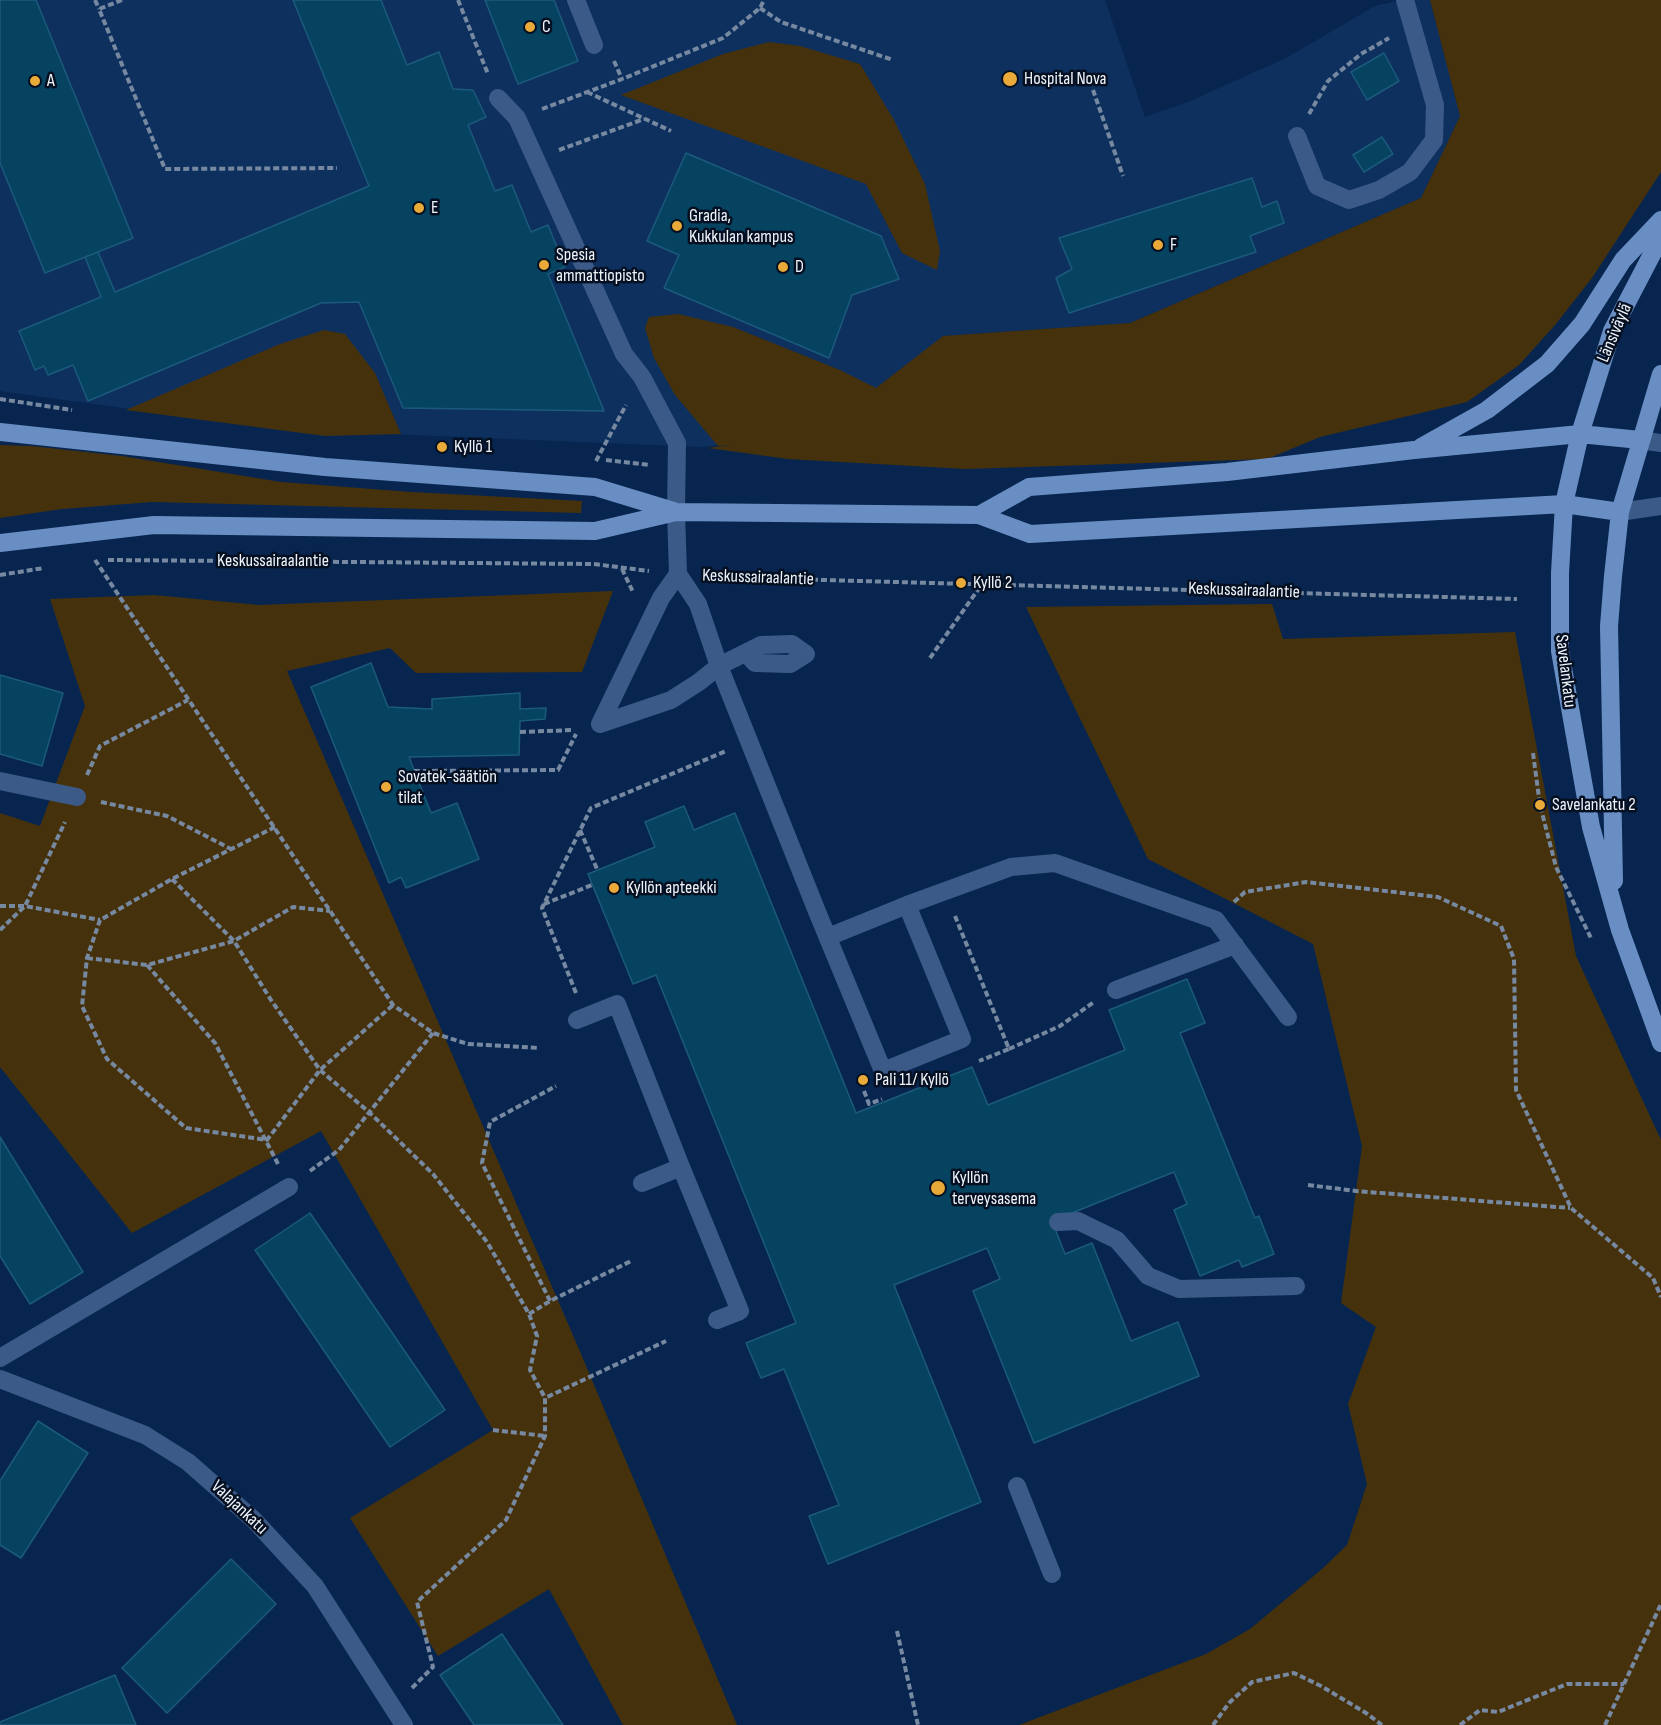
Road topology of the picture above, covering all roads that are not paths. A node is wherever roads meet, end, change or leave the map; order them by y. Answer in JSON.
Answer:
{"nodes":[{"id":1,"x":576,"y":0,"type":"edge"},
{"id":2,"x":1406,"y":0,"type":"edge"},
{"id":3,"x":594,"y":45,"type":"dead end"},
{"id":4,"x":498,"y":98,"type":"road end"},
{"id":5,"x":1297,"y":136,"type":"road end"},
{"id":6,"x":1661,"y":220,"type":"edge"},
{"id":7,"x":1661,"y":237,"type":"edge"},
{"id":8,"x":1661,"y":374,"type":"edge"},
{"id":9,"x":0,"y":432,"type":"edge"},
{"id":10,"x":1580,"y":434,"type":"junction"},
{"id":11,"x":1640,"y":440,"type":"junction"},
{"id":12,"x":1661,"y":443,"type":"edge"},
{"id":13,"x":1414,"y":450,"type":"junction"},
{"id":14,"x":1563,"y":504,"type":"junction"},
{"id":15,"x":1661,"y":506,"type":"edge"},
{"id":16,"x":676,"y":512,"type":"junction"},
{"id":17,"x":1620,"y":512,"type":"junction"},
{"id":18,"x":979,"y":514,"type":"junction"},
{"id":19,"x":0,"y":543,"type":"edge"},
{"id":20,"x":678,"y":574,"type":"junction"},
{"id":21,"x":746,"y":653,"type":"dead end"},
{"id":22,"x":719,"y":666,"type":"junction"},
{"id":23,"x":0,"y":781,"type":"edge"},
{"id":24,"x":77,"y":797,"type":"road end"},
{"id":25,"x":1614,"y":904,"type":"junction"},
{"id":26,"x":907,"y":905,"type":"junction"},
{"id":27,"x":828,"y":937,"type":"junction"},
{"id":28,"x":1235,"y":945,"type":"junction"},
{"id":29,"x":1116,"y":990,"type":"road end"},
{"id":30,"x":1288,"y":1017,"type":"dead end"},
{"id":31,"x":581,"y":1018,"type":"road end"},
{"id":32,"x":1661,"y":1043,"type":"edge"},
{"id":33,"x":681,"y":1167,"type":"junction"},
{"id":34,"x":642,"y":1183,"type":"dead end"},
{"id":35,"x":289,"y":1187,"type":"road end"},
{"id":36,"x":1058,"y":1222,"type":"dead end"},
{"id":37,"x":1296,"y":1286,"type":"dead end"},
{"id":38,"x":717,"y":1320,"type":"dead end"},
{"id":39,"x":0,"y":1359,"type":"edge"},
{"id":40,"x":2,"y":1380,"type":"edge"},
{"id":41,"x":1017,"y":1486,"type":"dead end"},
{"id":42,"x":1052,"y":1574,"type":"dead end"},
{"id":43,"x":404,"y":1725,"type":"edge"}],
"edges":[{"from":1,"to":3,"type":"street"},
{"from":2,"to":5,"type":"street"},
{"from":4,"to":16,"type":"street"},
{"from":6,"to":13,"type":"main road"},
{"from":7,"to":10,"type":"main road","name":"Länsiväylä"},
{"from":8,"to":11,"type":"main road"},
{"from":9,"to":16,"type":"main road","name":"Keskussairaalantie"},
{"from":10,"to":11,"type":"main road","name":"Keskussairaalantie"},
{"from":10,"to":13,"type":"main road","name":"Keskussairaalantie"},
{"from":10,"to":14,"type":"main road","name":"Savelankatu"},
{"from":11,"to":12,"type":"street","name":"Keskussairaalantie"},
{"from":11,"to":17,"type":"main road"},
{"from":13,"to":18,"type":"main road","name":"Keskussairaalantie"},
{"from":14,"to":17,"type":"main road","name":"Keskussairaalantie"},
{"from":14,"to":18,"type":"main road","name":"Keskussairaalantie"},
{"from":14,"to":25,"type":"main road","name":"Savelankatu"},
{"from":15,"to":17,"type":"street","name":"Keskussairaalantie"},
{"from":16,"to":18,"type":"main road","name":"Keskussairaalantie"},
{"from":16,"to":19,"type":"main road","name":"Keskussairaalantie"},
{"from":16,"to":20,"type":"street"},
{"from":17,"to":25,"type":"main road","name":"Savelankatu"},
{"from":20,"to":22,"type":"street"},
{"from":20,"to":22,"type":"street"},
{"from":21,"to":22,"type":"street"},
{"from":22,"to":27,"type":"street"},
{"from":23,"to":24,"type":"street"},
{"from":25,"to":32,"type":"main road","name":"Savelankatu"},
{"from":26,"to":27,"type":"street"},
{"from":26,"to":27,"type":"street"},
{"from":26,"to":28,"type":"street"},
{"from":28,"to":29,"type":"street"},
{"from":28,"to":30,"type":"street"},
{"from":31,"to":33,"type":"street"},
{"from":33,"to":34,"type":"street"},
{"from":33,"to":38,"type":"street"},
{"from":35,"to":39,"type":"street"},
{"from":36,"to":37,"type":"street"},
{"from":39,"to":40,"type":"street"},
{"from":40,"to":43,"type":"street","name":"Valajankatu"},
{"from":41,"to":42,"type":"street"}]}
